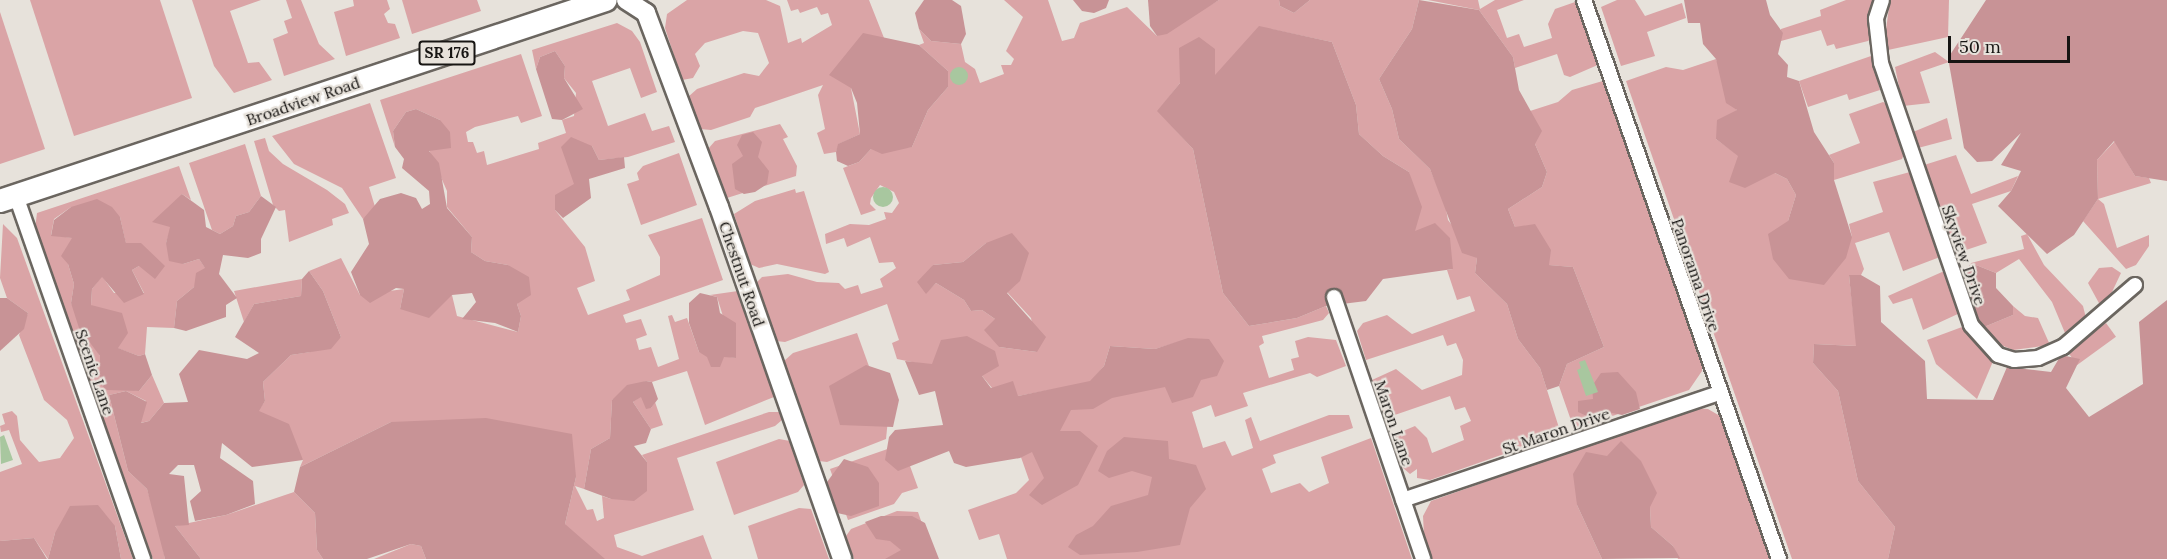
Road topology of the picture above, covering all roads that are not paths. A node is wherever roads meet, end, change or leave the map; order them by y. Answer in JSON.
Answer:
{"nodes":[{"id":1,"x":606,"y":0,"type":"edge"},
{"id":2,"x":626,"y":0,"type":"edge"},
{"id":3,"x":1584,"y":0,"type":"edge"},
{"id":4,"x":1882,"y":0,"type":"edge"},
{"id":5,"x":8,"y":198,"type":"edge"},
{"id":6,"x":2134,"y":285,"type":"dead end"},
{"id":7,"x":1334,"y":297,"type":"dead end"},
{"id":8,"x":1719,"y":393,"type":"junction"},
{"id":9,"x":1403,"y":500,"type":"junction"},
{"id":10,"x":143,"y":559,"type":"edge"},
{"id":11,"x":842,"y":559,"type":"edge"},
{"id":12,"x":1423,"y":559,"type":"edge"},
{"id":13,"x":1779,"y":559,"type":"edge"}],
"edges":[{"from":1,"to":5,"type":"main road","name":"Broadview Road","number":"SR 176"},
{"from":2,"to":11,"type":"street","name":"Chestnut Road"},
{"from":3,"to":8,"type":"street","name":"Panorama Drive"},
{"from":4,"to":6,"type":"street","name":"Skyview Drive"},
{"from":5,"to":10,"type":"street","name":"Scenic Lane"},
{"from":7,"to":9,"type":"street","name":"Maron Lane"},
{"from":8,"to":9,"type":"street","name":"St Maron Drive"},
{"from":8,"to":13,"type":"street","name":"Panorama Drive"},
{"from":9,"to":12,"type":"street","name":"Maron Lane"}]}
